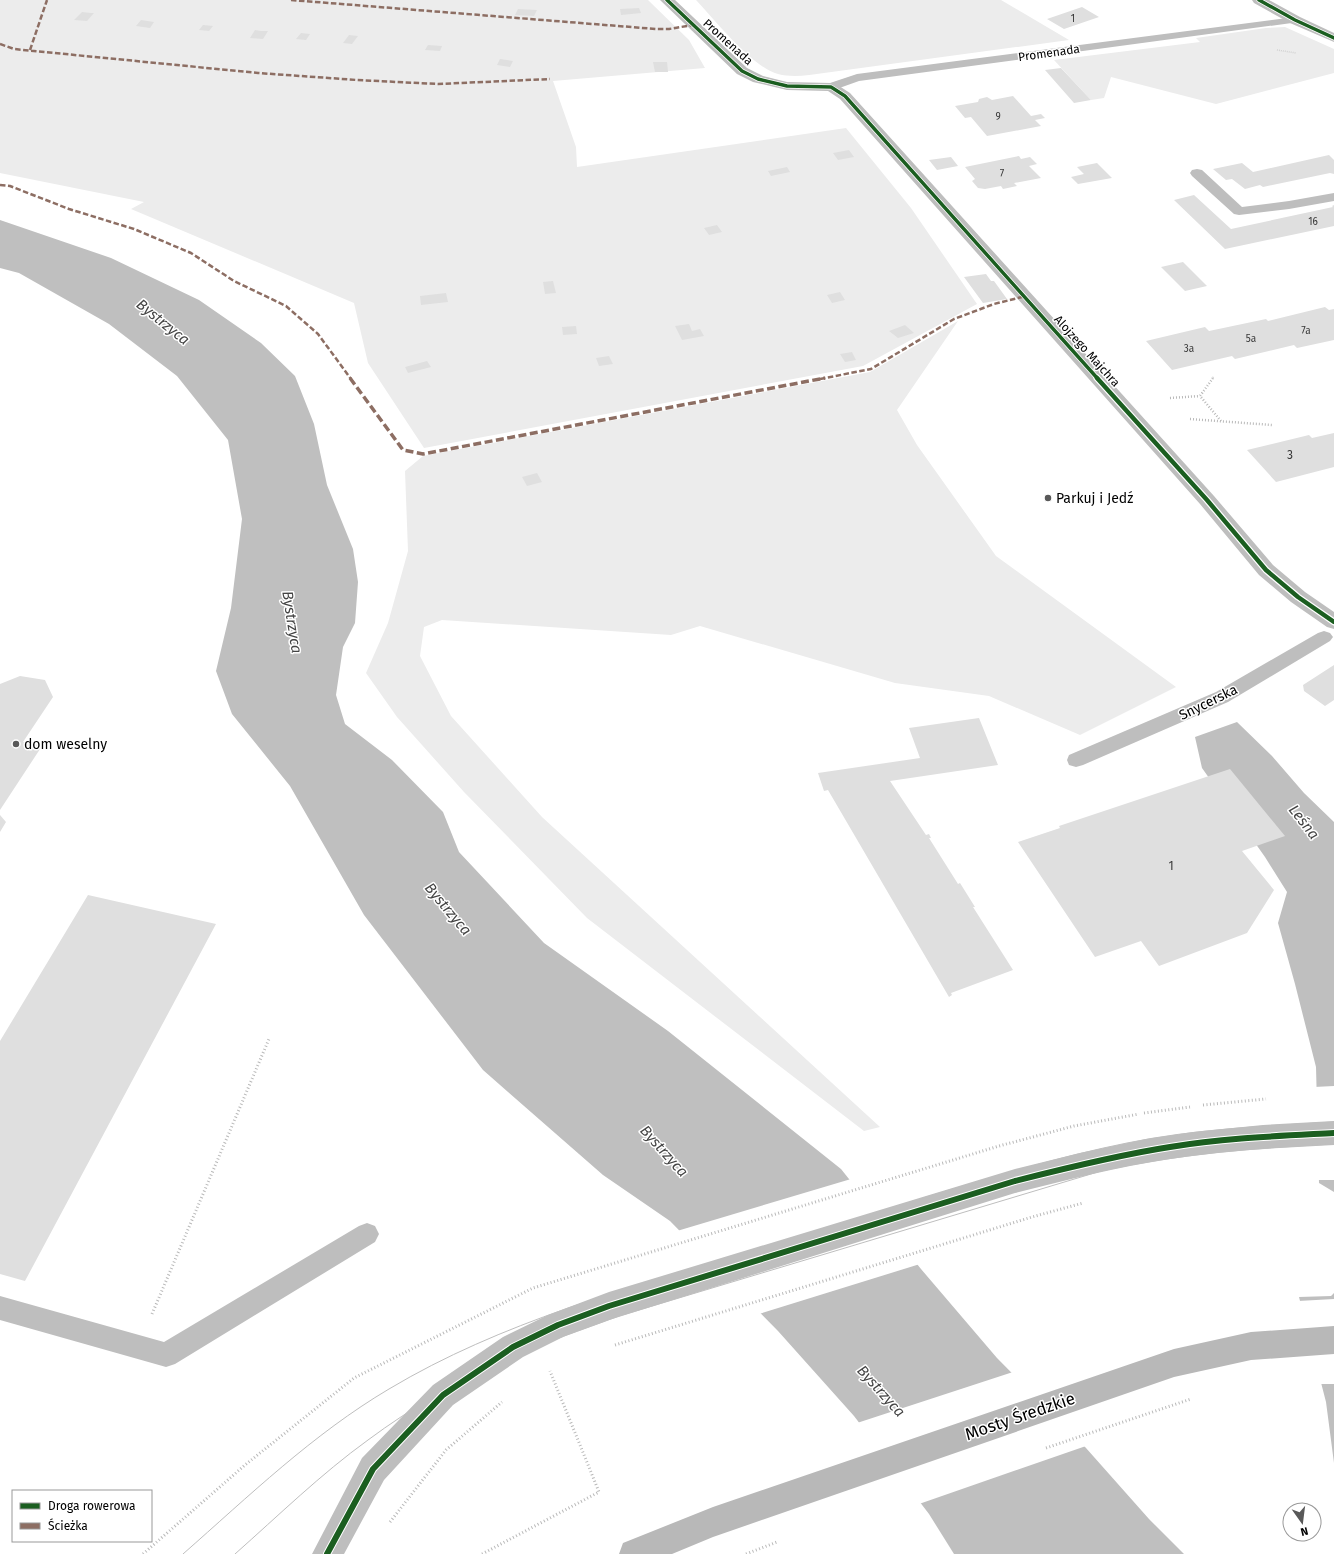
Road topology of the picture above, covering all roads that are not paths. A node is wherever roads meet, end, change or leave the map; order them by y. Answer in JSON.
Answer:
{"nodes":[{"id":1,"x":667,"y":0,"type":"edge"},
{"id":2,"x":1259,"y":0,"type":"edge"},
{"id":3,"x":1295,"y":20,"type":"junction"},
{"id":4,"x":1334,"y":38,"type":"edge"},
{"id":5,"x":831,"y":88,"type":"junction"},
{"id":6,"x":1197,"y":173,"type":"dead end"},
{"id":7,"x":1334,"y":197,"type":"edge"},
{"id":8,"x":1331,"y":630,"type":"edge"},
{"id":9,"x":1076,"y":760,"type":"dead end"},
{"id":10,"x":1334,"y":1133,"type":"edge"},
{"id":11,"x":367,"y":1234,"type":"dead end"},
{"id":12,"x":0,"y":1308,"type":"edge"},
{"id":13,"x":1334,"y":1340,"type":"edge"},
{"id":14,"x":327,"y":1554,"type":"edge"},
{"id":15,"x":634,"y":1554,"type":"edge"}],
"edges":[{"from":1,"to":5,"type":"street","name":"Promenada"},
{"from":2,"to":3,"type":"street"},
{"from":3,"to":4,"type":"street"},
{"from":3,"to":5,"type":"lane","name":"Promenada"},
{"from":5,"to":8,"type":"street","name":"Alojzego Majchra"},
{"from":6,"to":7,"type":"lane"},
{"from":8,"to":9,"type":"lane","name":"Snycerska"},
{"from":10,"to":14,"type":"street"},
{"from":11,"to":12,"type":"lane"},
{"from":13,"to":15,"type":"main road","name":"Mosty Średzkie"}]}
